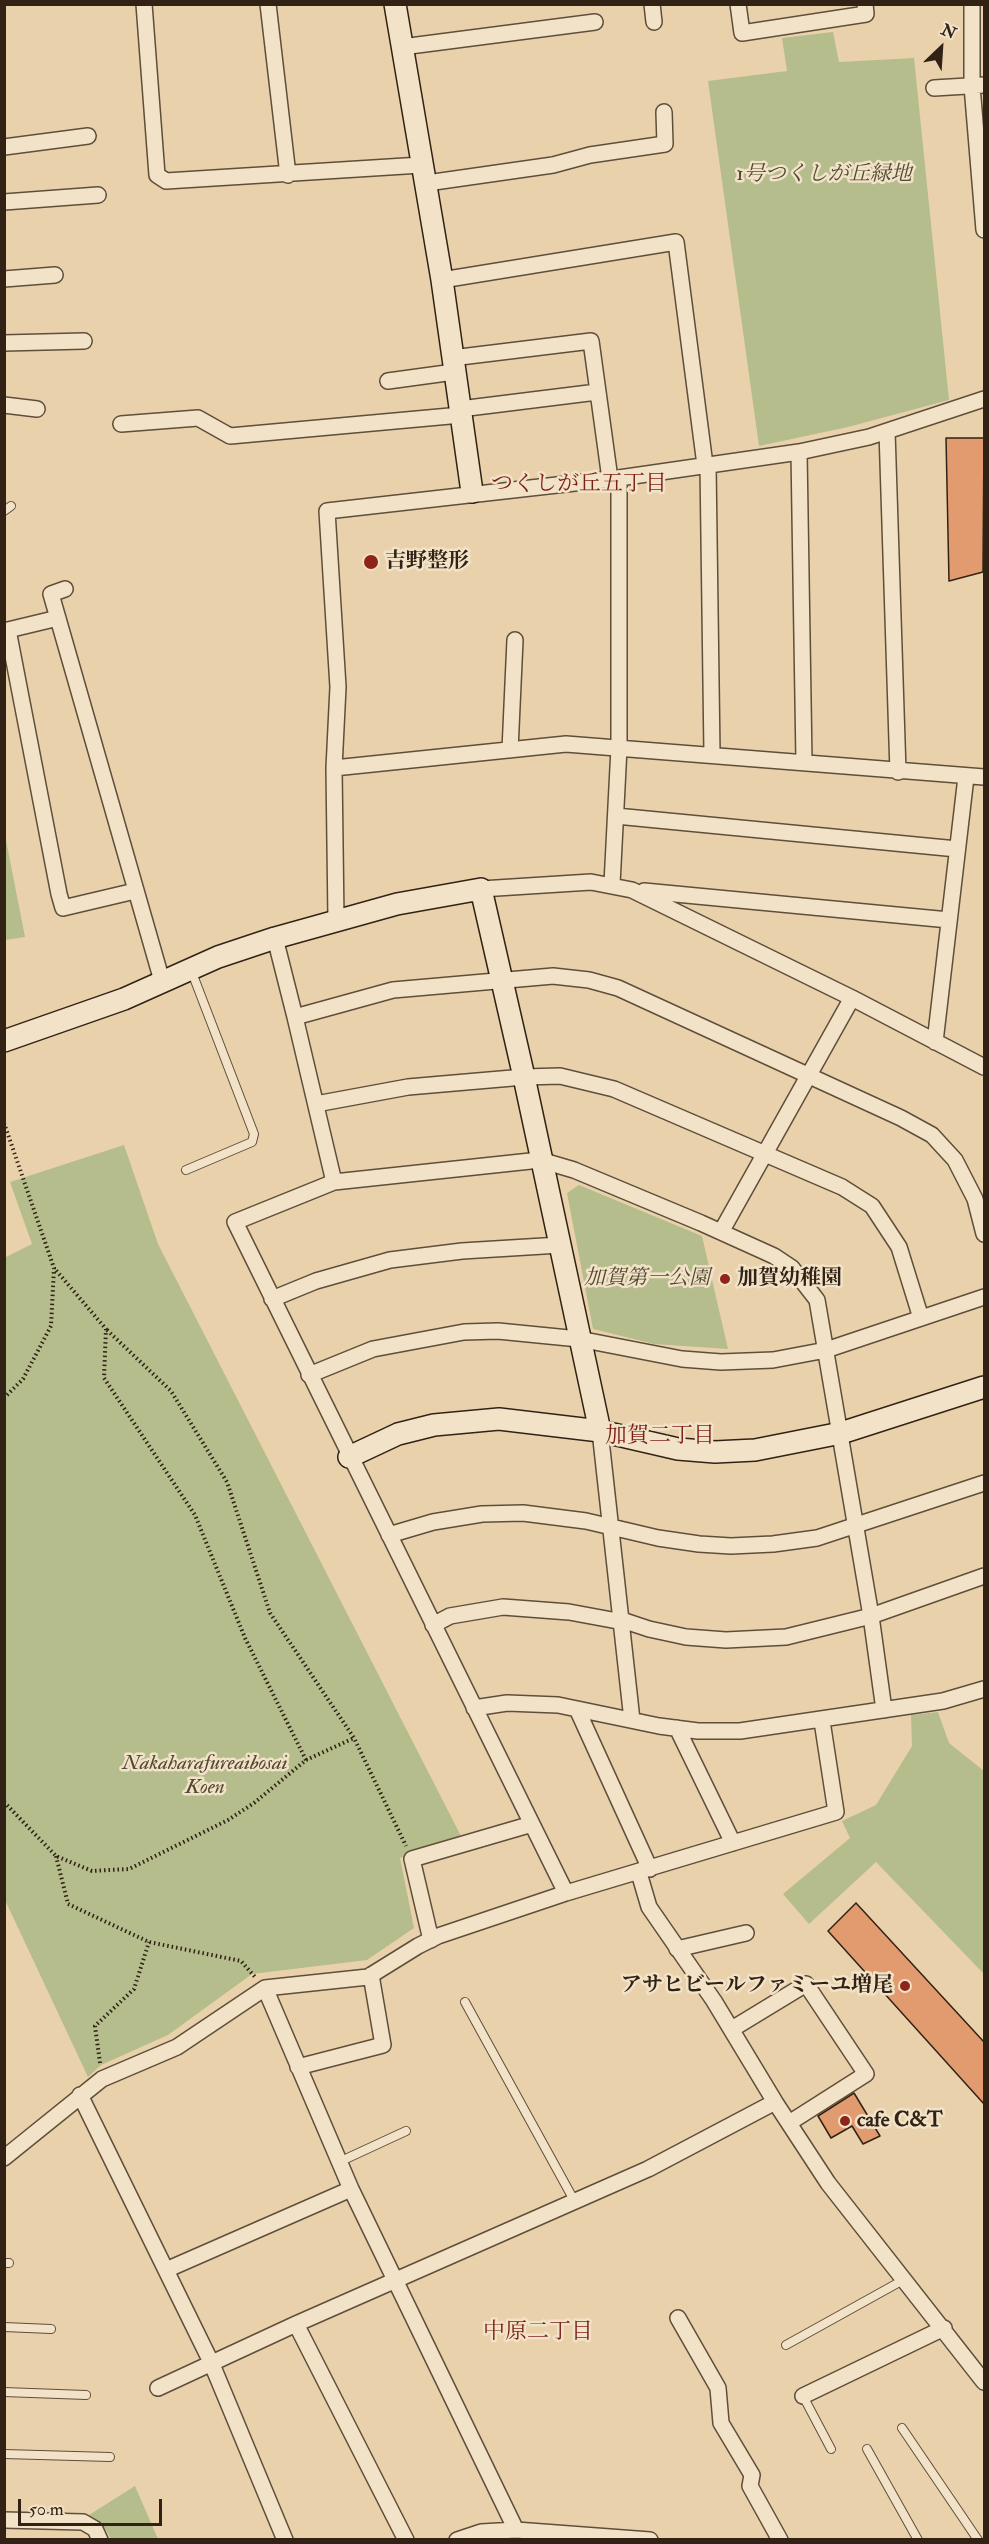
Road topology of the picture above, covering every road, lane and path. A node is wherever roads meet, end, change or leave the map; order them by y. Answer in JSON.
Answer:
{"nodes":[{"id":1,"x":144,"y":4,"type":"edge"},
{"id":2,"x":268,"y":4,"type":"edge"},
{"id":3,"x":395,"y":4,"type":"edge"},
{"id":4,"x":652,"y":4,"type":"edge"},
{"id":5,"x":738,"y":4,"type":"edge"},
{"id":6,"x":865,"y":4,"type":"edge"},
{"id":7,"x":972,"y":4,"type":"edge"},
{"id":8,"x":595,"y":22,"type":"dead end"},
{"id":9,"x":654,"y":22,"type":"dead end"},
{"id":10,"x":402,"y":47,"type":"junction"},
{"id":11,"x":978,"y":85,"type":"edge"},
{"id":12,"x":934,"y":88,"type":"dead end"},
{"id":13,"x":664,"y":112,"type":"dead end"},
{"id":14,"x":88,"y":136,"type":"dead end"},
{"id":15,"x":4,"y":147,"type":"edge"},
{"id":16,"x":424,"y":174,"type":"junction"},
{"id":17,"x":288,"y":175,"type":"junction"},
{"id":18,"x":98,"y":195,"type":"dead end"},
{"id":19,"x":4,"y":202,"type":"edge"},
{"id":20,"x":984,"y":230,"type":"edge"},
{"id":21,"x":55,"y":275,"type":"dead end"},
{"id":22,"x":4,"y":279,"type":"edge"},
{"id":23,"x":442,"y":280,"type":"junction"},
{"id":24,"x":84,"y":341,"type":"dead end"},
{"id":25,"x":4,"y":343,"type":"edge"},
{"id":26,"x":453,"y":365,"type":"junction"},
{"id":27,"x":388,"y":381,"type":"dead end"},
{"id":28,"x":597,"y":392,"type":"junction"},
{"id":29,"x":984,"y":399,"type":"edge"},
{"id":30,"x":4,"y":405,"type":"edge"},
{"id":31,"x":37,"y":409,"type":"dead end"},
{"id":32,"x":460,"y":412,"type":"junction"},
{"id":33,"x":121,"y":424,"type":"dead end"},
{"id":34,"x":887,"y":431,"type":"junction"},
{"id":35,"x":799,"y":452,"type":"junction"},
{"id":36,"x":707,"y":465,"type":"junction"},
{"id":37,"x":615,"y":478,"type":"junction"},
{"id":38,"x":472,"y":492,"type":"junction"},
{"id":39,"x":65,"y":589,"type":"dead end"},
{"id":40,"x":58,"y":618,"type":"junction"},
{"id":41,"x":515,"y":640,"type":"dead end"},
{"id":42,"x":619,"y":748,"type":"junction"},
{"id":43,"x":510,"y":750,"type":"junction"},
{"id":44,"x":712,"y":754,"type":"junction"},
{"id":45,"x":804,"y":762,"type":"junction"},
{"id":46,"x":334,"y":768,"type":"junction"},
{"id":47,"x":898,"y":772,"type":"junction"},
{"id":48,"x":966,"y":777,"type":"junction"},
{"id":49,"x":984,"y":777,"type":"edge"},
{"id":50,"x":616,"y":816,"type":"junction"},
{"id":51,"x":957,"y":849,"type":"junction"},
{"id":52,"x":612,"y":884,"type":"junction"},
{"id":53,"x":481,"y":889,"type":"junction"},
{"id":54,"x":632,"y":890,"type":"junction"},
{"id":55,"x":135,"y":891,"type":"junction"},
{"id":56,"x":336,"y":920,"type":"junction"},
{"id":57,"x":949,"y":920,"type":"junction"},
{"id":58,"x":275,"y":938,"type":"junction"},
{"id":59,"x":191,"y":969,"type":"junction"},
{"id":60,"x":501,"y":980,"type":"junction"},
{"id":61,"x":162,"y":981,"type":"junction"},
{"id":62,"x":852,"y":998,"type":"junction"},
{"id":63,"x":295,"y":1017,"type":"junction"},
{"id":64,"x":4,"y":1041,"type":"edge"},
{"id":65,"x":935,"y":1042,"type":"junction"},
{"id":66,"x":984,"y":1067,"type":"edge"},
{"id":67,"x":809,"y":1075,"type":"junction"},
{"id":68,"x":525,"y":1077,"type":"junction"},
{"id":69,"x":316,"y":1104,"type":"junction"},
{"id":70,"x":4,"y":1123,"type":"edge"},
{"id":71,"x":763,"y":1154,"type":"junction"},
{"id":72,"x":540,"y":1160,"type":"junction"},
{"id":73,"x":186,"y":1170,"type":"dead end"},
{"id":74,"x":334,"y":1182,"type":"junction"},
{"id":75,"x":721,"y":1232,"type":"junction"},
{"id":76,"x":984,"y":1234,"type":"edge"},
{"id":77,"x":560,"y":1245,"type":"junction"},
{"id":78,"x":54,"y":1268,"type":"junction"},
{"id":79,"x":984,"y":1298,"type":"edge"},
{"id":80,"x":272,"y":1299,"type":"junction"},
{"id":81,"x":921,"y":1318,"type":"junction"},
{"id":82,"x":106,"y":1329,"type":"junction"},
{"id":83,"x":579,"y":1339,"type":"junction"},
{"id":84,"x":826,"y":1350,"type":"junction"},
{"id":85,"x":309,"y":1375,"type":"junction"},
{"id":86,"x":984,"y":1387,"type":"edge"},
{"id":87,"x":4,"y":1398,"type":"edge"},
{"id":88,"x":600,"y":1431,"type":"junction"},
{"id":89,"x":841,"y":1432,"type":"junction"},
{"id":90,"x":349,"y":1457,"type":"junction"},
{"id":91,"x":984,"y":1483,"type":"edge"},
{"id":92,"x":854,"y":1527,"type":"junction"},
{"id":93,"x":612,"y":1529,"type":"junction"},
{"id":94,"x":389,"y":1535,"type":"junction"},
{"id":95,"x":984,"y":1576,"type":"edge"},
{"id":96,"x":871,"y":1616,"type":"junction"},
{"id":97,"x":622,"y":1621,"type":"junction"},
{"id":98,"x":433,"y":1625,"type":"junction"},
{"id":99,"x":982,"y":1692,"type":"edge"},
{"id":100,"x":474,"y":1708,"type":"junction"},
{"id":101,"x":577,"y":1709,"type":"junction"},
{"id":102,"x":884,"y":1710,"type":"junction"},
{"id":103,"x":632,"y":1720,"type":"junction"},
{"id":104,"x":822,"y":1721,"type":"junction"},
{"id":105,"x":677,"y":1728,"type":"junction"},
{"id":106,"x":354,"y":1738,"type":"junction"},
{"id":107,"x":306,"y":1760,"type":"junction"},
{"id":108,"x":4,"y":1802,"type":"edge"},
{"id":109,"x":532,"y":1824,"type":"junction"},
{"id":110,"x":733,"y":1843,"type":"junction"},
{"id":111,"x":56,"y":1856,"type":"junction"},
{"id":112,"x":412,"y":1859,"type":"junction"},
{"id":113,"x":644,"y":1871,"type":"junction"},
{"id":114,"x":566,"y":1893,"type":"junction"},
{"id":115,"x":746,"y":1933,"type":"dead end"},
{"id":116,"x":431,"y":1940,"type":"junction"},
{"id":117,"x":149,"y":1942,"type":"junction"},
{"id":118,"x":677,"y":1949,"type":"junction"},
{"id":119,"x":371,"y":1975,"type":"junction"},
{"id":120,"x":265,"y":1988,"type":"junction"},
{"id":121,"x":465,"y":2002,"type":"dead end"},
{"id":122,"x":732,"y":2029,"type":"junction"},
{"id":123,"x":298,"y":2067,"type":"junction"},
{"id":124,"x":102,"y":2079,"type":"junction"},
{"id":125,"x":80,"y":2095,"type":"junction"},
{"id":126,"x":775,"y":2102,"type":"junction"},
{"id":127,"x":789,"y":2123,"type":"junction"},
{"id":128,"x":406,"y":2131,"type":"dead end"},
{"id":129,"x":4,"y":2158,"type":"edge"},
{"id":130,"x":339,"y":2162,"type":"junction"},
{"id":131,"x":351,"y":2189,"type":"junction"},
{"id":132,"x":575,"y":2202,"type":"junction"},
{"id":133,"x":166,"y":2270,"type":"junction"},
{"id":134,"x":906,"y":2278,"type":"junction"},
{"id":135,"x":394,"y":2280,"type":"junction"},
{"id":136,"x":678,"y":2318,"type":"dead end"},
{"id":137,"x":296,"y":2324,"type":"junction"},
{"id":138,"x":4,"y":2327,"type":"edge"},
{"id":139,"x":944,"y":2328,"type":"junction"},
{"id":140,"x":51,"y":2329,"type":"dead end"},
{"id":141,"x":786,"y":2345,"type":"dead end"},
{"id":142,"x":211,"y":2362,"type":"junction"},
{"id":143,"x":984,"y":2382,"type":"edge"},
{"id":144,"x":158,"y":2388,"type":"dead end"},
{"id":145,"x":4,"y":2392,"type":"edge"},
{"id":146,"x":86,"y":2395,"type":"dead end"},
{"id":147,"x":803,"y":2396,"type":"joint"},
{"id":148,"x":902,"y":2428,"type":"dead end"},
{"id":149,"x":867,"y":2449,"type":"dead end"},
{"id":150,"x":831,"y":2450,"type":"dead end"},
{"id":151,"x":4,"y":2454,"type":"edge"},
{"id":152,"x":110,"y":2457,"type":"dead end"},
{"id":153,"x":4,"y":2520,"type":"edge"},
{"id":154,"x":516,"y":2530,"type":"junction"},
{"id":155,"x":482,"y":2536,"type":"edge"},
{"id":156,"x":100,"y":2540,"type":"edge"},
{"id":157,"x":285,"y":2540,"type":"edge"},
{"id":158,"x":406,"y":2540,"type":"edge"},
{"id":159,"x":457,"y":2540,"type":"edge"},
{"id":160,"x":650,"y":2540,"type":"edge"},
{"id":161,"x":780,"y":2540,"type":"edge"},
{"id":162,"x":918,"y":2540,"type":"edge"},
{"id":163,"x":978,"y":2540,"type":"edge"}],
"edges":[{"from":1,"to":17,"type":"street"},
{"from":2,"to":17,"type":"street"},
{"from":3,"to":10,"type":"street"},
{"from":4,"to":9,"type":"street"},
{"from":5,"to":6,"type":"street"},
{"from":7,"to":11,"type":"street"},
{"from":8,"to":10,"type":"street"},
{"from":10,"to":16,"type":"street"},
{"from":11,"to":12,"type":"street"},
{"from":11,"to":20,"type":"street"},
{"from":13,"to":16,"type":"street"},
{"from":14,"to":15,"type":"street"},
{"from":16,"to":17,"type":"street"},
{"from":16,"to":23,"type":"street"},
{"from":18,"to":19,"type":"street"},
{"from":21,"to":22,"type":"street"},
{"from":23,"to":26,"type":"street"},
{"from":23,"to":36,"type":"street"},
{"from":24,"to":25,"type":"street"},
{"from":26,"to":27,"type":"street"},
{"from":26,"to":28,"type":"street"},
{"from":26,"to":32,"type":"street"},
{"from":28,"to":32,"type":"street"},
{"from":28,"to":37,"type":"street"},
{"from":29,"to":34,"type":"street"},
{"from":30,"to":31,"type":"street"},
{"from":32,"to":33,"type":"street"},
{"from":32,"to":38,"type":"street"},
{"from":34,"to":35,"type":"street"},
{"from":34,"to":47,"type":"street"},
{"from":35,"to":36,"type":"street"},
{"from":35,"to":45,"type":"street"},
{"from":36,"to":37,"type":"street"},
{"from":36,"to":44,"type":"street"},
{"from":37,"to":38,"type":"street"},
{"from":37,"to":42,"type":"street"},
{"from":38,"to":46,"type":"street"},
{"from":39,"to":40,"type":"street"},
{"from":40,"to":55,"type":"street"},
{"from":40,"to":55,"type":"street"},
{"from":41,"to":43,"type":"street"},
{"from":42,"to":43,"type":"street"},
{"from":42,"to":44,"type":"street"},
{"from":42,"to":50,"type":"street"},
{"from":43,"to":46,"type":"street"},
{"from":44,"to":45,"type":"street"},
{"from":45,"to":47,"type":"street"},
{"from":46,"to":56,"type":"street"},
{"from":47,"to":48,"type":"street"},
{"from":48,"to":49,"type":"street"},
{"from":48,"to":51,"type":"street"},
{"from":50,"to":51,"type":"street"},
{"from":50,"to":52,"type":"street"},
{"from":51,"to":57,"type":"street"},
{"from":52,"to":53,"type":"street"},
{"from":52,"to":54,"type":"street"},
{"from":53,"to":56,"type":"street"},
{"from":53,"to":60,"type":"street"},
{"from":54,"to":57,"type":"street"},
{"from":54,"to":62,"type":"street"},
{"from":55,"to":61,"type":"street"},
{"from":56,"to":58,"type":"street"},
{"from":57,"to":65,"type":"street"},
{"from":58,"to":59,"type":"street"},
{"from":58,"to":63,"type":"street"},
{"from":59,"to":61,"type":"street"},
{"from":59,"to":73,"type":"lane"},
{"from":60,"to":63,"type":"street"},
{"from":60,"to":67,"type":"street"},
{"from":60,"to":68,"type":"street"},
{"from":61,"to":64,"type":"street"},
{"from":62,"to":65,"type":"street"},
{"from":62,"to":67,"type":"street"},
{"from":63,"to":69,"type":"street"},
{"from":65,"to":66,"type":"street"},
{"from":67,"to":71,"type":"street"},
{"from":67,"to":76,"type":"street"},
{"from":68,"to":69,"type":"street"},
{"from":68,"to":71,"type":"street"},
{"from":68,"to":72,"type":"street"},
{"from":69,"to":74,"type":"street"},
{"from":70,"to":78,"type":"path"},
{"from":71,"to":75,"type":"street"},
{"from":71,"to":81,"type":"street"},
{"from":72,"to":74,"type":"street"},
{"from":72,"to":75,"type":"street"},
{"from":72,"to":77,"type":"street"},
{"from":74,"to":80,"type":"street"},
{"from":75,"to":84,"type":"street"},
{"from":77,"to":80,"type":"street"},
{"from":77,"to":83,"type":"street"},
{"from":78,"to":82,"type":"path"},
{"from":78,"to":87,"type":"path"},
{"from":79,"to":81,"type":"street"},
{"from":80,"to":85,"type":"street"},
{"from":81,"to":84,"type":"street"},
{"from":82,"to":106,"type":"path"},
{"from":82,"to":107,"type":"path"},
{"from":83,"to":84,"type":"street"},
{"from":83,"to":85,"type":"street"},
{"from":83,"to":88,"type":"street"},
{"from":84,"to":89,"type":"street"},
{"from":85,"to":90,"type":"street"},
{"from":86,"to":89,"type":"street"},
{"from":88,"to":89,"type":"street"},
{"from":88,"to":90,"type":"street"},
{"from":88,"to":93,"type":"street"},
{"from":89,"to":92,"type":"street"},
{"from":90,"to":94,"type":"street"},
{"from":91,"to":92,"type":"street"},
{"from":92,"to":93,"type":"street"},
{"from":92,"to":96,"type":"street"},
{"from":93,"to":94,"type":"street"},
{"from":93,"to":97,"type":"street"},
{"from":94,"to":98,"type":"street"},
{"from":95,"to":96,"type":"street"},
{"from":96,"to":97,"type":"street"},
{"from":96,"to":102,"type":"street"},
{"from":97,"to":98,"type":"street"},
{"from":97,"to":103,"type":"street"},
{"from":98,"to":100,"type":"street"},
{"from":99,"to":102,"type":"street"},
{"from":100,"to":101,"type":"street"},
{"from":100,"to":109,"type":"street"},
{"from":101,"to":103,"type":"street"},
{"from":101,"to":113,"type":"street"},
{"from":102,"to":104,"type":"street"},
{"from":103,"to":105,"type":"street"},
{"from":104,"to":105,"type":"street"},
{"from":104,"to":110,"type":"street"},
{"from":105,"to":110,"type":"street"},
{"from":106,"to":107,"type":"path"},
{"from":106,"to":112,"type":"path"},
{"from":107,"to":111,"type":"path"},
{"from":108,"to":111,"type":"path"},
{"from":109,"to":112,"type":"street"},
{"from":109,"to":114,"type":"street"},
{"from":110,"to":113,"type":"street"},
{"from":111,"to":117,"type":"path"},
{"from":112,"to":116,"type":"street"},
{"from":113,"to":114,"type":"street"},
{"from":113,"to":118,"type":"street"},
{"from":114,"to":116,"type":"street"},
{"from":115,"to":118,"type":"street"},
{"from":116,"to":119,"type":"street"},
{"from":117,"to":120,"type":"path"},
{"from":117,"to":124,"type":"path"},
{"from":118,"to":122,"type":"street"},
{"from":119,"to":120,"type":"street"},
{"from":119,"to":123,"type":"street"},
{"from":120,"to":123,"type":"street"},
{"from":120,"to":124,"type":"street"},
{"from":121,"to":132,"type":"lane"},
{"from":122,"to":126,"type":"street"},
{"from":122,"to":127,"type":"street"},
{"from":123,"to":130,"type":"street"},
{"from":124,"to":125,"type":"street"},
{"from":125,"to":129,"type":"street"},
{"from":125,"to":133,"type":"street"},
{"from":126,"to":127,"type":"street"},
{"from":126,"to":132,"type":"street"},
{"from":127,"to":134,"type":"street"},
{"from":128,"to":130,"type":"lane"},
{"from":130,"to":131,"type":"street"},
{"from":131,"to":133,"type":"street"},
{"from":131,"to":135,"type":"street"},
{"from":132,"to":135,"type":"street"},
{"from":133,"to":142,"type":"street"},
{"from":134,"to":139,"type":"street"},
{"from":134,"to":141,"type":"lane"},
{"from":135,"to":137,"type":"street"},
{"from":135,"to":154,"type":"street"},
{"from":136,"to":161,"type":"street"},
{"from":137,"to":142,"type":"street"},
{"from":137,"to":158,"type":"street"},
{"from":138,"to":140,"type":"lane"},
{"from":139,"to":143,"type":"street"},
{"from":139,"to":147,"type":"street"},
{"from":142,"to":144,"type":"street"},
{"from":142,"to":157,"type":"street"},
{"from":145,"to":146,"type":"lane"},
{"from":147,"to":150,"type":"lane"},
{"from":148,"to":163,"type":"lane"},
{"from":149,"to":162,"type":"lane"},
{"from":151,"to":152,"type":"lane"},
{"from":153,"to":156,"type":"street"},
{"from":154,"to":155,"type":"street"},
{"from":154,"to":160,"type":"street"},
{"from":155,"to":159,"type":"street"}]}
